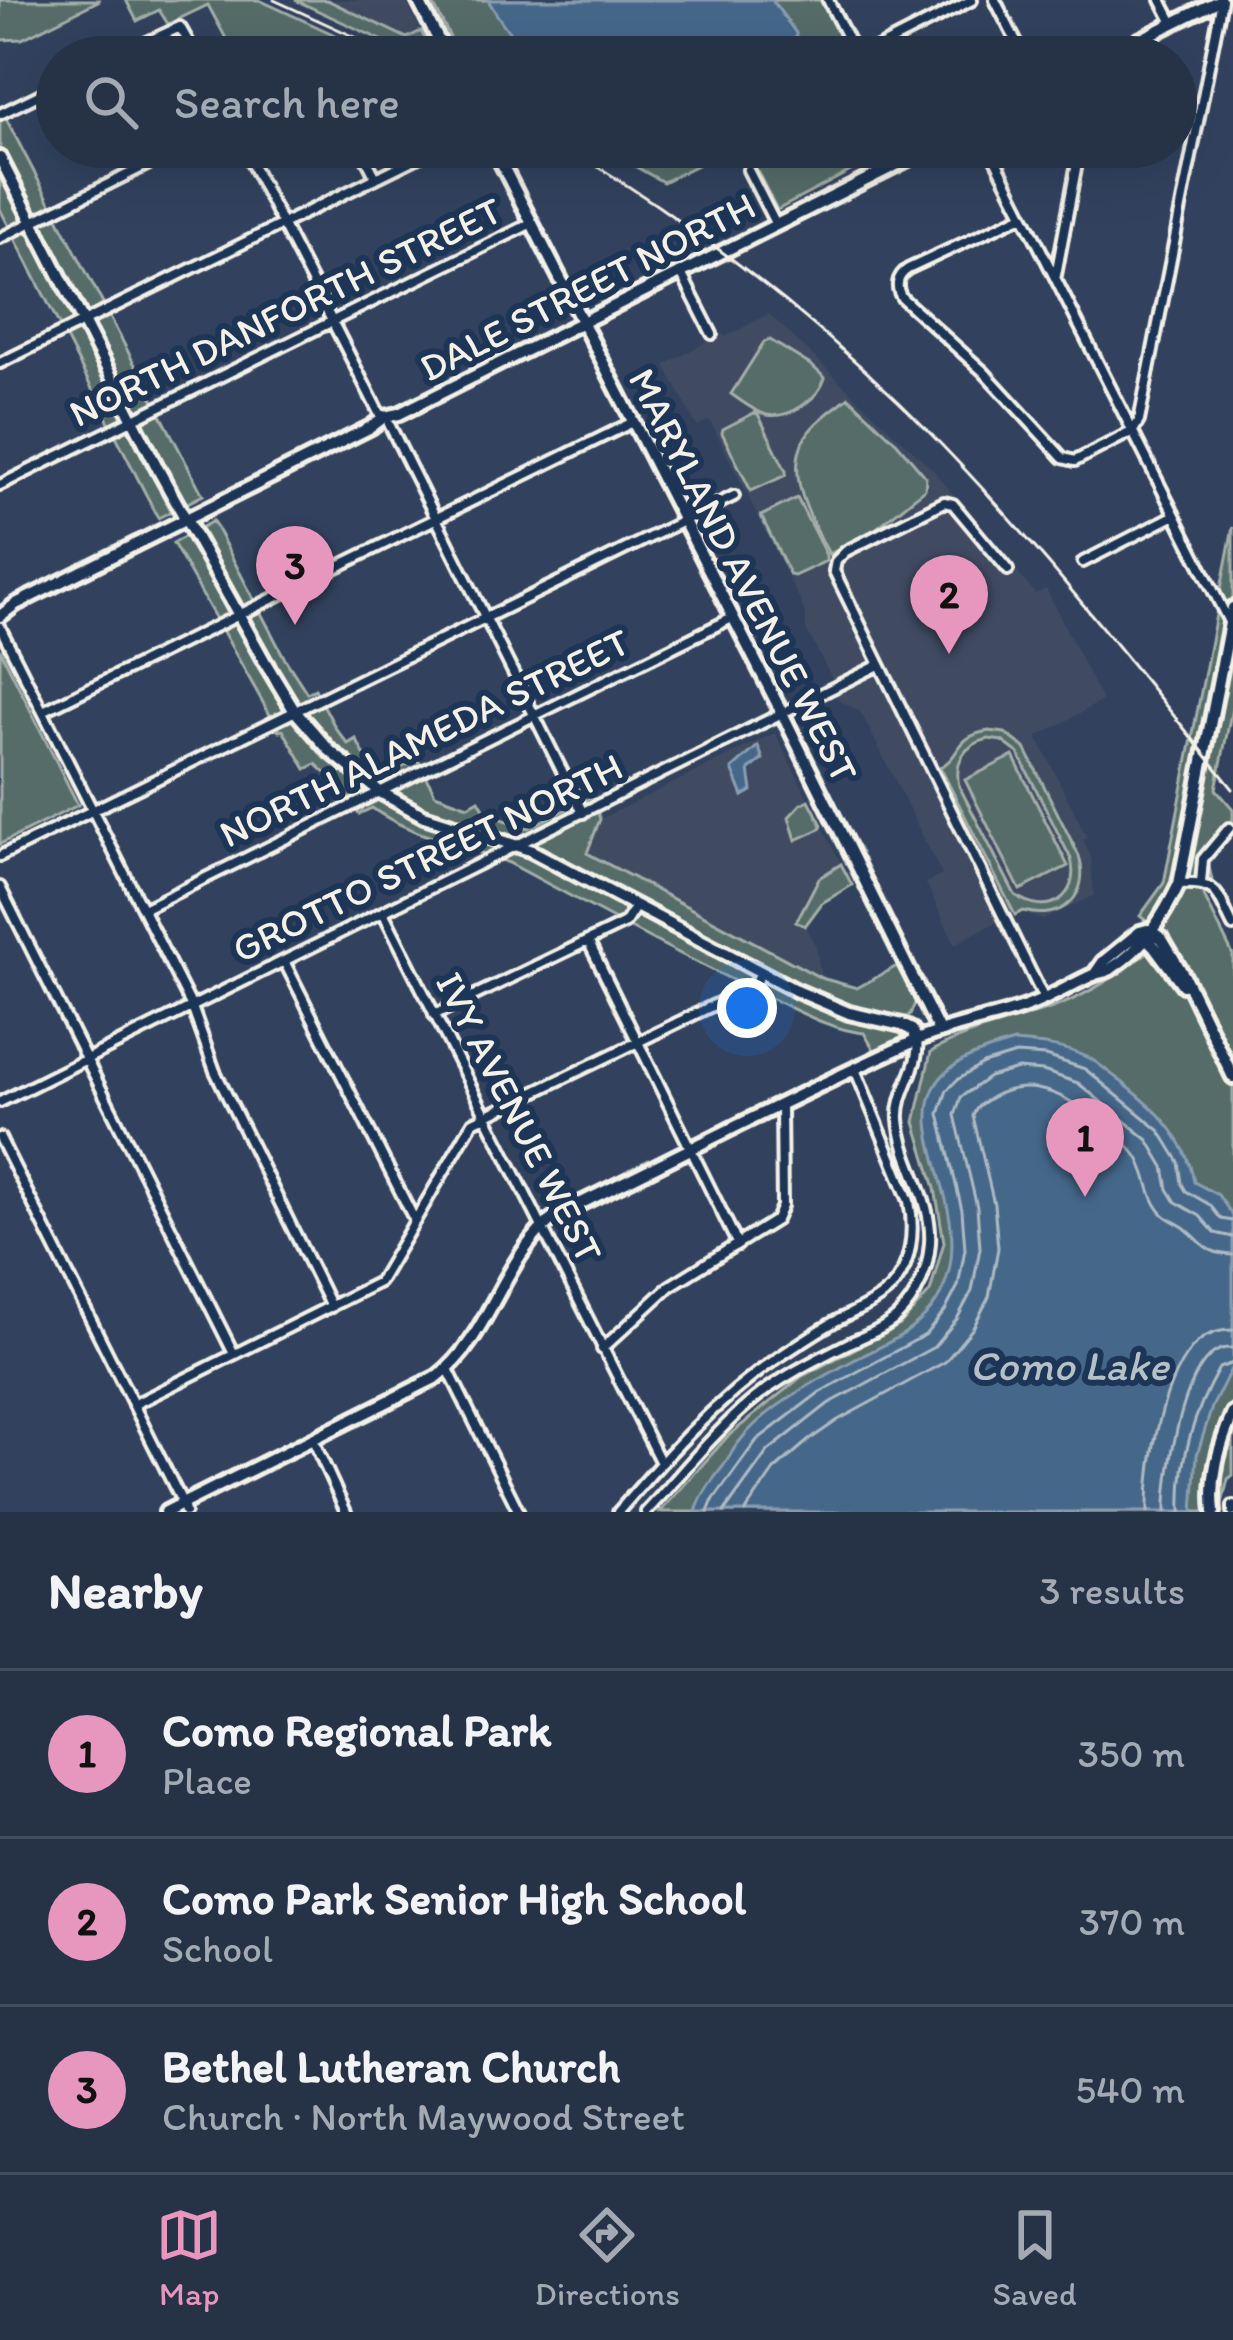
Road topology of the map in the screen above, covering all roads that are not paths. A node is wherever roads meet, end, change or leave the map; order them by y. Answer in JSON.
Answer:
{"nodes":[{"id":1,"x":418,"y":0,"type":"edge"},
{"id":2,"x":828,"y":0,"type":"edge"},
{"id":3,"x":972,"y":0,"type":"edge"},
{"id":4,"x":995,"y":0,"type":"edge"},
{"id":5,"x":1161,"y":0,"type":"edge"},
{"id":6,"x":1221,"y":0,"type":"edge"},
{"id":7,"x":1173,"y":23,"type":"junction"},
{"id":8,"x":160,"y":36,"type":"edge"},
{"id":9,"x":185,"y":36,"type":"edge"},
{"id":10,"x":436,"y":36,"type":"edge"},
{"id":11,"x":848,"y":36,"type":"edge"},
{"id":12,"x":901,"y":36,"type":"edge"},
{"id":13,"x":1013,"y":36,"type":"edge"},
{"id":14,"x":1147,"y":36,"type":"edge"},
{"id":15,"x":36,"y":96,"type":"edge"},
{"id":16,"x":0,"y":114,"type":"edge"},
{"id":17,"x":1197,"y":124,"type":"edge"},
{"id":18,"x":0,"y":158,"type":"edge"},
{"id":19,"x":140,"y":168,"type":"edge"},
{"id":20,"x":254,"y":168,"type":"edge"},
{"id":21,"x":371,"y":168,"type":"edge"},
{"id":22,"x":397,"y":168,"type":"edge"},
{"id":23,"x":504,"y":168,"type":"edge"},
{"id":24,"x":890,"y":168,"type":"edge"},
{"id":25,"x":1000,"y":168,"type":"edge"},
{"id":26,"x":1076,"y":168,"type":"edge"},
{"id":27,"x":1188,"y":168,"type":"edge"},
{"id":28,"x":748,"y":170,"type":"dead end"},
{"id":29,"x":376,"y":178,"type":"junction"},
{"id":30,"x":1024,"y":215,"type":"junction"},
{"id":31,"x":33,"y":221,"type":"junction"},
{"id":32,"x":283,"y":224,"type":"junction"},
{"id":33,"x":532,"y":224,"type":"junction"},
{"id":34,"x":776,"y":225,"type":"junction"},
{"id":35,"x":0,"y":238,"type":"edge"},
{"id":36,"x":681,"y":273,"type":"junction"},
{"id":37,"x":1055,"y":278,"type":"junction"},
{"id":38,"x":82,"y":322,"type":"junction"},
{"id":39,"x":333,"y":322,"type":"junction"},
{"id":40,"x":584,"y":323,"type":"junction"},
{"id":41,"x":712,"y":334,"type":"dead end"},
{"id":42,"x":0,"y":363,"type":"edge"},
{"id":43,"x":134,"y":420,"type":"junction"},
{"id":44,"x":387,"y":420,"type":"junction"},
{"id":45,"x":633,"y":422,"type":"junction"},
{"id":46,"x":1133,"y":431,"type":"junction"},
{"id":47,"x":0,"y":484,"type":"edge"},
{"id":48,"x":734,"y":496,"type":"dead end"},
{"id":49,"x":1175,"y":515,"type":"junction"},
{"id":50,"x":436,"y":518,"type":"junction"},
{"id":51,"x":682,"y":519,"type":"junction"},
{"id":52,"x":185,"y":520,"type":"junction"},
{"id":53,"x":1083,"y":562,"type":"dead end"},
{"id":54,"x":1008,"y":570,"type":"dead end"},
{"id":55,"x":1233,"y":608,"type":"edge"},
{"id":56,"x":0,"y":612,"type":"edge"},
{"id":57,"x":239,"y":616,"type":"junction"},
{"id":58,"x":485,"y":617,"type":"junction"},
{"id":59,"x":732,"y":618,"type":"junction"},
{"id":60,"x":1230,"y":623,"type":"junction"},
{"id":61,"x":0,"y":627,"type":"edge"},
{"id":62,"x":1228,"y":654,"type":"edge"},
{"id":63,"x":879,"y":665,"type":"junction"},
{"id":64,"x":294,"y":710,"type":"junction"},
{"id":65,"x":43,"y":711,"type":"junction"},
{"id":66,"x":782,"y":713,"type":"junction"},
{"id":67,"x":535,"y":716,"type":"junction"},
{"id":68,"x":380,"y":792,"type":"junction"},
{"id":69,"x":92,"y":809,"type":"junction"},
{"id":70,"x":583,"y":813,"type":"junction"},
{"id":71,"x":1229,"y":828,"type":"dead end"},
{"id":72,"x":517,"y":846,"type":"junction"},
{"id":73,"x":0,"y":856,"type":"edge"},
{"id":74,"x":1201,"y":883,"type":"junction"},
{"id":75,"x":1179,"y":884,"type":"junction"},
{"id":76,"x":0,"y":887,"type":"edge"},
{"id":77,"x":636,"y":906,"type":"junction"},
{"id":78,"x":142,"y":909,"type":"junction"},
{"id":79,"x":383,"y":912,"type":"junction"},
{"id":80,"x":1233,"y":926,"type":"edge"},
{"id":81,"x":1146,"y":934,"type":"junction"},
{"id":82,"x":588,"y":941,"type":"junction"},
{"id":83,"x":1128,"y":956,"type":"junction"},
{"id":84,"x":284,"y":962,"type":"junction"},
{"id":85,"x":1167,"y":964,"type":"junction"},
{"id":86,"x":762,"y":973,"type":"junction"},
{"id":87,"x":1094,"y":975,"type":"junction"},
{"id":88,"x":918,"y":988,"type":"junction"},
{"id":89,"x":1192,"y":997,"type":"junction"},
{"id":90,"x":1045,"y":1000,"type":"junction"},
{"id":91,"x":192,"y":1007,"type":"junction"},
{"id":92,"x":434,"y":1015,"type":"junction"},
{"id":93,"x":904,"y":1026,"type":"junction"},
{"id":94,"x":939,"y":1031,"type":"junction"},
{"id":95,"x":917,"y":1040,"type":"junction"},
{"id":96,"x":639,"y":1042,"type":"junction"},
{"id":97,"x":86,"y":1060,"type":"junction"},
{"id":98,"x":855,"y":1070,"type":"junction"},
{"id":99,"x":1233,"y":1077,"type":"edge"},
{"id":100,"x":0,"y":1102,"type":"edge"},
{"id":101,"x":782,"y":1103,"type":"junction"},
{"id":102,"x":486,"y":1116,"type":"junction"},
{"id":103,"x":0,"y":1138,"type":"edge"},
{"id":104,"x":691,"y":1150,"type":"junction"},
{"id":105,"x":415,"y":1220,"type":"junction"},
{"id":106,"x":541,"y":1227,"type":"junction"},
{"id":107,"x":738,"y":1244,"type":"junction"},
{"id":108,"x":332,"y":1307,"type":"junction"},
{"id":109,"x":602,"y":1348,"type":"junction"},
{"id":110,"x":234,"y":1354,"type":"junction"},
{"id":111,"x":448,"y":1369,"type":"junction"},
{"id":112,"x":133,"y":1405,"type":"junction"},
{"id":113,"x":1233,"y":1413,"type":"edge"},
{"id":114,"x":313,"y":1440,"type":"junction"},
{"id":115,"x":661,"y":1462,"type":"junction"},
{"id":116,"x":184,"y":1508,"type":"edge"},
{"id":117,"x":166,"y":1512,"type":"edge"},
{"id":118,"x":346,"y":1512,"type":"edge"},
{"id":119,"x":519,"y":1512,"type":"edge"},
{"id":120,"x":618,"y":1512,"type":"edge"},
{"id":121,"x":646,"y":1512,"type":"edge"},
{"id":122,"x":1214,"y":1512,"type":"edge"}],
"edges":[{"from":1,"to":10,"type":"street"},
{"from":2,"to":11,"type":"street"},
{"from":3,"to":12,"type":"street"},
{"from":4,"to":13,"type":"street"},
{"from":5,"to":7,"type":"street"},
{"from":6,"to":7,"type":"street"},
{"from":6,"to":17,"type":"street"},
{"from":7,"to":14,"type":"street"},
{"from":8,"to":9,"type":"street"},
{"from":15,"to":16,"type":"street"},
{"from":18,"to":31,"type":"street"},
{"from":19,"to":31,"type":"street"},
{"from":20,"to":32,"type":"street"},
{"from":21,"to":29,"type":"street"},
{"from":22,"to":29,"type":"street"},
{"from":23,"to":33,"type":"street","name":"MARYLAND AVENUE WEST"},
{"from":24,"to":34,"type":"street","name":"DALE STREET NORTH"},
{"from":25,"to":30,"type":"street"},
{"from":26,"to":37,"type":"street"},
{"from":27,"to":46,"type":"street"},
{"from":28,"to":34,"type":"street"},
{"from":29,"to":32,"type":"street"},
{"from":30,"to":37,"type":"street"},
{"from":30,"to":46,"type":"street"},
{"from":31,"to":35,"type":"street"},
{"from":31,"to":38,"type":"street"},
{"from":32,"to":38,"type":"street"},
{"from":32,"to":39,"type":"street"},
{"from":33,"to":39,"type":"street","name":"NORTH DANFORTH STREET"},
{"from":33,"to":40,"type":"street","name":"MARYLAND AVENUE WEST"},
{"from":34,"to":36,"type":"street","name":"DALE STREET NORTH"},
{"from":36,"to":40,"type":"street","name":"DALE STREET NORTH"},
{"from":36,"to":41,"type":"street"},
{"from":37,"to":46,"type":"street"},
{"from":38,"to":42,"type":"street"},
{"from":38,"to":43,"type":"street"},
{"from":39,"to":43,"type":"street","name":"NORTH DANFORTH STREET"},
{"from":39,"to":44,"type":"street"},
{"from":40,"to":44,"type":"street","name":"DALE STREET NORTH"},
{"from":40,"to":45,"type":"street","name":"MARYLAND AVENUE WEST"},
{"from":43,"to":47,"type":"street","name":"NORTH DANFORTH STREET"},
{"from":43,"to":52,"type":"street"},
{"from":44,"to":50,"type":"street"},
{"from":44,"to":52,"type":"street","name":"DALE STREET NORTH"},
{"from":45,"to":50,"type":"street"},
{"from":45,"to":51,"type":"street","name":"MARYLAND AVENUE WEST"},
{"from":46,"to":49,"type":"street"},
{"from":48,"to":51,"type":"street"},
{"from":49,"to":53,"type":"street"},
{"from":49,"to":60,"type":"street"},
{"from":50,"to":57,"type":"street"},
{"from":50,"to":58,"type":"street"},
{"from":51,"to":58,"type":"street"},
{"from":51,"to":59,"type":"street","name":"MARYLAND AVENUE WEST"},
{"from":52,"to":56,"type":"street","name":"DALE STREET NORTH"},
{"from":52,"to":57,"type":"street"},
{"from":54,"to":63,"type":"street"},
{"from":55,"to":60,"type":"street"},
{"from":57,"to":64,"type":"street"},
{"from":57,"to":65,"type":"street"},
{"from":58,"to":64,"type":"street"},
{"from":58,"to":67,"type":"street"},
{"from":59,"to":66,"type":"street","name":"MARYLAND AVENUE WEST"},
{"from":59,"to":67,"type":"street","name":"NORTH ALAMEDA STREET"},
{"from":60,"to":62,"type":"street"},
{"from":61,"to":65,"type":"street"},
{"from":62,"to":75,"type":"street"},
{"from":63,"to":66,"type":"street","name":"GROTTO STREET NORTH"},
{"from":63,"to":90,"type":"street"},
{"from":64,"to":68,"type":"street"},
{"from":64,"to":69,"type":"street"},
{"from":65,"to":69,"type":"street"},
{"from":66,"to":70,"type":"street","name":"GROTTO STREET NORTH"},
{"from":66,"to":88,"type":"street","name":"MARYLAND AVENUE WEST"},
{"from":67,"to":68,"type":"street","name":"NORTH ALAMEDA STREET"},
{"from":67,"to":70,"type":"street"},
{"from":68,"to":72,"type":"street"},
{"from":68,"to":78,"type":"street","name":"NORTH ALAMEDA STREET"},
{"from":69,"to":73,"type":"street"},
{"from":69,"to":78,"type":"street"},
{"from":70,"to":72,"type":"street","name":"GROTTO STREET NORTH"},
{"from":71,"to":74,"type":"street"},
{"from":72,"to":77,"type":"street"},
{"from":72,"to":79,"type":"street","name":"GROTTO STREET NORTH"},
{"from":74,"to":75,"type":"street"},
{"from":74,"to":80,"type":"street"},
{"from":75,"to":81,"type":"street"},
{"from":76,"to":97,"type":"street"},
{"from":77,"to":82,"type":"street"},
{"from":77,"to":86,"type":"street"},
{"from":78,"to":91,"type":"street"},
{"from":79,"to":84,"type":"street","name":"GROTTO STREET NORTH"},
{"from":79,"to":92,"type":"street","name":"IVY AVENUE WEST"},
{"from":81,"to":83,"type":"street"},
{"from":81,"to":85,"type":"street"},
{"from":81,"to":87,"type":"street"},
{"from":81,"to":89,"type":"street"},
{"from":82,"to":92,"type":"street"},
{"from":82,"to":96,"type":"street"},
{"from":83,"to":85,"type":"street"},
{"from":83,"to":87,"type":"street"},
{"from":84,"to":91,"type":"street","name":"GROTTO STREET NORTH"},
{"from":84,"to":105,"type":"street"},
{"from":85,"to":89,"type":"street"},
{"from":86,"to":93,"type":"street"},
{"from":86,"to":96,"type":"street"},
{"from":87,"to":90,"type":"street"},
{"from":88,"to":93,"type":"street"},
{"from":88,"to":94,"type":"street","name":"MARYLAND AVENUE WEST"},
{"from":89,"to":99,"type":"street"},
{"from":90,"to":94,"type":"street"},
{"from":91,"to":97,"type":"street","name":"GROTTO STREET NORTH"},
{"from":91,"to":108,"type":"street"},
{"from":92,"to":102,"type":"street","name":"IVY AVENUE WEST"},
{"from":93,"to":95,"type":"street"},
{"from":94,"to":95,"type":"street"},
{"from":95,"to":98,"type":"street"},
{"from":95,"to":121,"type":"street"},
{"from":96,"to":102,"type":"street"},
{"from":96,"to":104,"type":"street"},
{"from":97,"to":100,"type":"street","name":"GROTTO STREET NORTH"},
{"from":97,"to":110,"type":"street"},
{"from":98,"to":101,"type":"street"},
{"from":98,"to":115,"type":"street"},
{"from":101,"to":104,"type":"street"},
{"from":101,"to":107,"type":"street"},
{"from":102,"to":105,"type":"street"},
{"from":102,"to":106,"type":"street","name":"IVY AVENUE WEST"},
{"from":103,"to":112,"type":"street"},
{"from":104,"to":106,"type":"street"},
{"from":104,"to":107,"type":"street"},
{"from":105,"to":108,"type":"street"},
{"from":106,"to":109,"type":"street","name":"IVY AVENUE WEST"},
{"from":106,"to":111,"type":"street"},
{"from":107,"to":109,"type":"street"},
{"from":108,"to":110,"type":"street"},
{"from":109,"to":115,"type":"street","name":"IVY AVENUE WEST"},
{"from":110,"to":112,"type":"street"},
{"from":111,"to":114,"type":"street"},
{"from":111,"to":119,"type":"street"},
{"from":112,"to":116,"type":"street"},
{"from":113,"to":122,"type":"street"},
{"from":114,"to":116,"type":"street"},
{"from":114,"to":118,"type":"street"},
{"from":115,"to":120,"type":"street"},
{"from":116,"to":117,"type":"street"}]}
